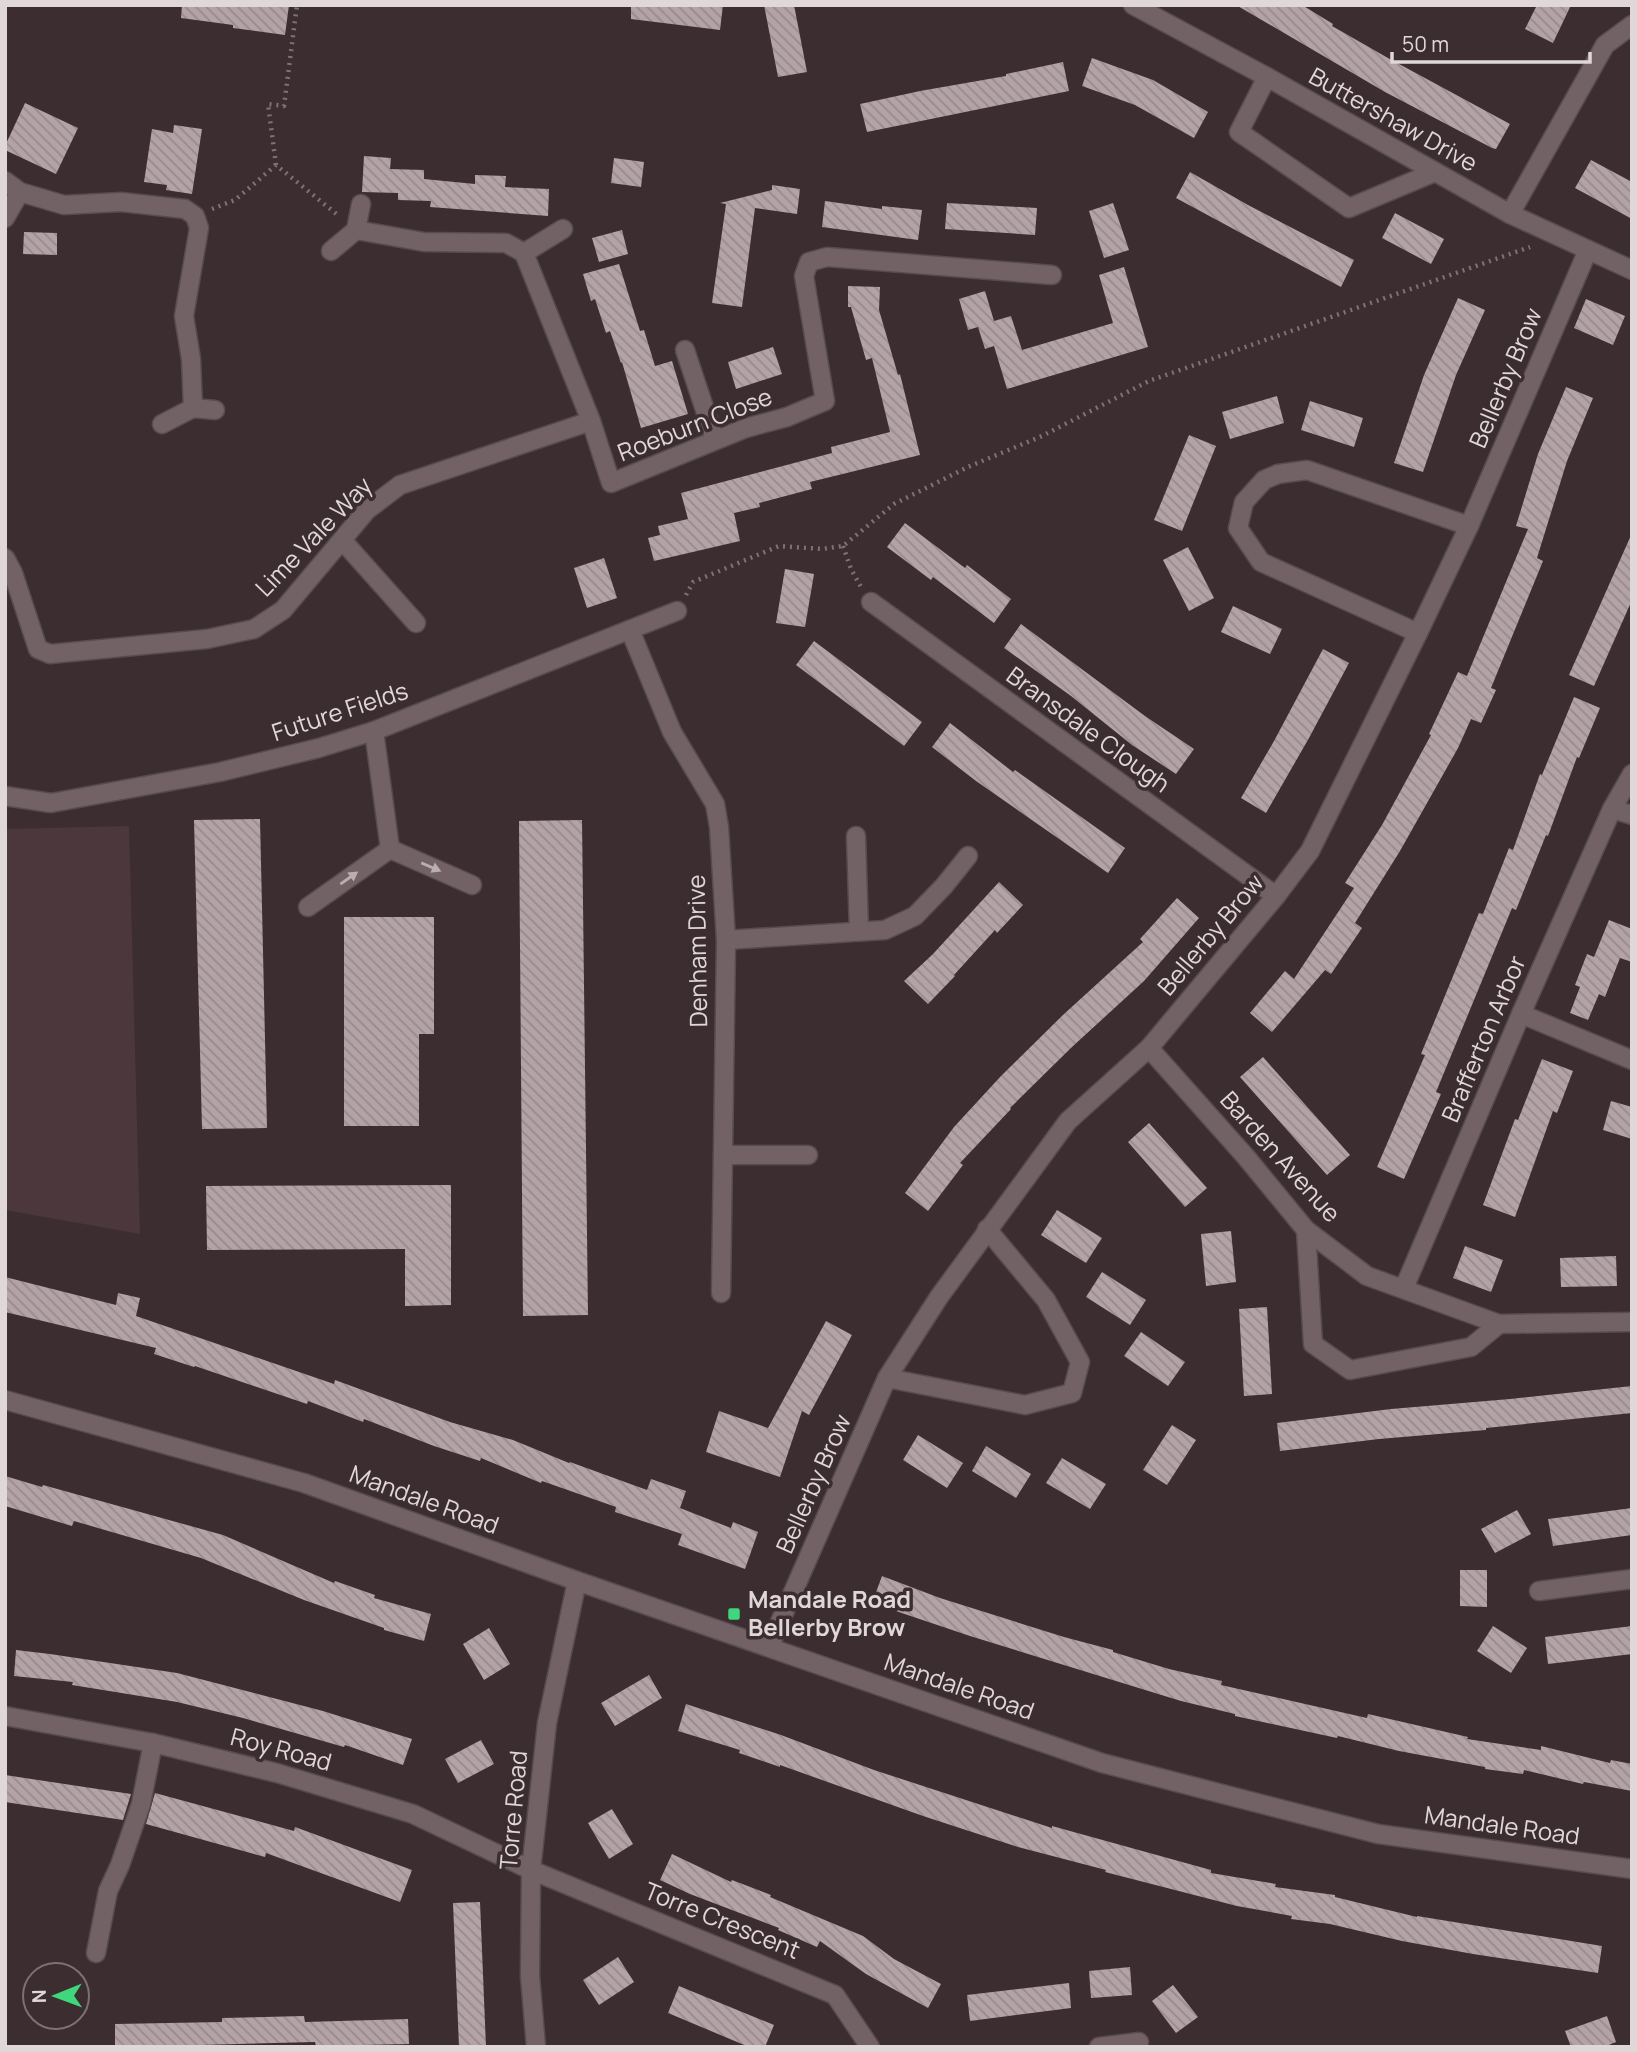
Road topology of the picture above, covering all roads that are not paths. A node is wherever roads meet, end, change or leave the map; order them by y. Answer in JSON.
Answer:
{"nodes":[{"id":1,"x":1133,"y":5,"type":"edge"},
{"id":2,"x":1632,"y":25,"type":"edge"},
{"id":3,"x":1267,"y":77,"type":"junction"},
{"id":4,"x":1435,"y":172,"type":"junction"},
{"id":5,"x":5,"y":181,"type":"edge"},
{"id":6,"x":20,"y":192,"type":"junction"},
{"id":7,"x":361,"y":204,"type":"dead end"},
{"id":8,"x":1510,"y":214,"type":"junction"},
{"id":9,"x":5,"y":218,"type":"edge"},
{"id":10,"x":563,"y":229,"type":"dead end"},
{"id":11,"x":356,"y":230,"type":"junction"},
{"id":12,"x":1588,"y":250,"type":"junction"},
{"id":13,"x":331,"y":251,"type":"dead end"},
{"id":14,"x":524,"y":253,"type":"junction"},
{"id":15,"x":1632,"y":270,"type":"edge"},
{"id":16,"x":1052,"y":275,"type":"dead end"},
{"id":17,"x":685,"y":350,"type":"dead end"},
{"id":18,"x":193,"y":408,"type":"junction"},
{"id":19,"x":215,"y":410,"type":"dead end"},
{"id":20,"x":591,"y":421,"type":"junction"},
{"id":21,"x":162,"y":424,"type":"dead end"},
{"id":22,"x":715,"y":440,"type":"junction"},
{"id":23,"x":1469,"y":526,"type":"junction"},
{"id":24,"x":342,"y":540,"type":"junction"},
{"id":25,"x":5,"y":558,"type":"edge"},
{"id":26,"x":871,"y":602,"type":"road end"},
{"id":27,"x":677,"y":611,"type":"road end"},
{"id":28,"x":416,"y":623,"type":"dead end"},
{"id":29,"x":629,"y":630,"type":"junction"},
{"id":30,"x":1419,"y":633,"type":"junction"},
{"id":31,"x":374,"y":731,"type":"junction"},
{"id":32,"x":1632,"y":774,"type":"edge"},
{"id":33,"x":5,"y":796,"type":"edge"},
{"id":34,"x":1612,"y":809,"type":"junction"},
{"id":35,"x":1632,"y":815,"type":"edge"},
{"id":36,"x":856,"y":836,"type":"dead end"},
{"id":37,"x":390,"y":849,"type":"junction"},
{"id":38,"x":968,"y":856,"type":"dead end"},
{"id":39,"x":472,"y":885,"type":"dead end"},
{"id":40,"x":1276,"y":897,"type":"junction"},
{"id":41,"x":308,"y":907,"type":"dead end"},
{"id":42,"x":859,"y":930,"type":"junction"},
{"id":43,"x":726,"y":940,"type":"junction"},
{"id":44,"x":1521,"y":1014,"type":"junction"},
{"id":45,"x":1149,"y":1048,"type":"junction"},
{"id":46,"x":1632,"y":1059,"type":"edge"},
{"id":47,"x":723,"y":1155,"type":"junction"},
{"id":48,"x":808,"y":1155,"type":"dead end"},
{"id":49,"x":988,"y":1229,"type":"junction"},
{"id":50,"x":1307,"y":1230,"type":"junction"},
{"id":51,"x":1404,"y":1288,"type":"junction"},
{"id":52,"x":721,"y":1293,"type":"dead end"},
{"id":53,"x":1632,"y":1322,"type":"edge"},
{"id":54,"x":1499,"y":1324,"type":"junction"},
{"id":55,"x":887,"y":1378,"type":"junction"},
{"id":56,"x":5,"y":1400,"type":"edge"},
{"id":57,"x":1632,"y":1579,"type":"edge"},
{"id":58,"x":577,"y":1581,"type":"junction"},
{"id":59,"x":1539,"y":1591,"type":"dead end"},
{"id":60,"x":769,"y":1647,"type":"junction"},
{"id":61,"x":5,"y":1716,"type":"edge"},
{"id":62,"x":153,"y":1743,"type":"junction"},
{"id":63,"x":1632,"y":1869,"type":"edge"},
{"id":64,"x":531,"y":1870,"type":"junction"},
{"id":65,"x":96,"y":1954,"type":"dead end"},
{"id":66,"x":1139,"y":2042,"type":"dead end"},
{"id":67,"x":536,"y":2047,"type":"edge"},
{"id":68,"x":870,"y":2047,"type":"edge"},
{"id":69,"x":1099,"y":2047,"type":"edge"}],
"edges":[{"from":1,"to":3,"type":"street","name":"Buttershaw Drive"},
{"from":2,"to":8,"type":"street"},
{"from":3,"to":4,"type":"street","name":"Buttershaw Drive"},
{"from":3,"to":4,"type":"street"},
{"from":4,"to":8,"type":"street","name":"Buttershaw Drive"},
{"from":5,"to":6,"type":"street"},
{"from":6,"to":9,"type":"street"},
{"from":6,"to":18,"type":"street"},
{"from":7,"to":11,"type":"street"},
{"from":8,"to":12,"type":"street","name":"Buttershaw Drive"},
{"from":10,"to":14,"type":"street"},
{"from":11,"to":13,"type":"street"},
{"from":11,"to":14,"type":"street"},
{"from":12,"to":15,"type":"street","name":"Buttershaw Drive"},
{"from":12,"to":23,"type":"street","name":"Bellerby Brow"},
{"from":14,"to":20,"type":"street","name":"Roeburn Close"},
{"from":16,"to":22,"type":"street","name":"Roeburn Close"},
{"from":17,"to":22,"type":"street"},
{"from":18,"to":19,"type":"street"},
{"from":18,"to":21,"type":"street"},
{"from":20,"to":22,"type":"street","name":"Roeburn Close"},
{"from":20,"to":24,"type":"street","name":"Lime Vale Way"},
{"from":23,"to":30,"type":"street","name":"Bellerby Brow"},
{"from":23,"to":30,"type":"street"},
{"from":24,"to":25,"type":"street","name":"Lime Vale Way"},
{"from":24,"to":28,"type":"street"},
{"from":26,"to":40,"type":"street","name":"Bransdale Clough"},
{"from":27,"to":29,"type":"street","name":"Future Fields"},
{"from":29,"to":31,"type":"street","name":"Future Fields"},
{"from":29,"to":43,"type":"street","name":"Denham Drive"},
{"from":30,"to":40,"type":"street","name":"Bellerby Brow"},
{"from":31,"to":33,"type":"street","name":"Future Fields"},
{"from":31,"to":37,"type":"street"},
{"from":32,"to":34,"type":"street","name":"Brafferton Arbor"},
{"from":34,"to":35,"type":"street"},
{"from":34,"to":44,"type":"street","name":"Brafferton Arbor"},
{"from":36,"to":42,"type":"street"},
{"from":37,"to":39,"type":"street","one_way":true},
{"from":41,"to":37,"type":"street","one_way":true},
{"from":38,"to":42,"type":"street"},
{"from":40,"to":45,"type":"street","name":"Bellerby Brow"},
{"from":42,"to":43,"type":"street"},
{"from":43,"to":47,"type":"street","name":"Denham Drive"},
{"from":44,"to":46,"type":"street"},
{"from":44,"to":51,"type":"street","name":"Brafferton Arbor"},
{"from":45,"to":49,"type":"street","name":"Bellerby Brow"},
{"from":45,"to":50,"type":"street","name":"Barden Avenue"},
{"from":47,"to":48,"type":"street"},
{"from":47,"to":52,"type":"street","name":"Denham Drive"},
{"from":49,"to":55,"type":"street","name":"Bellerby Brow"},
{"from":49,"to":55,"type":"street"},
{"from":50,"to":51,"type":"street","name":"Barden Avenue"},
{"from":50,"to":54,"type":"street"},
{"from":51,"to":54,"type":"street","name":"Barden Avenue"},
{"from":53,"to":54,"type":"street","name":"Barden Avenue"},
{"from":55,"to":60,"type":"street","name":"Bellerby Brow"},
{"from":56,"to":58,"type":"street","name":"Mandale Road"},
{"from":57,"to":59,"type":"street"},
{"from":58,"to":60,"type":"street","name":"Mandale Road"},
{"from":58,"to":64,"type":"street","name":"Torre Road"},
{"from":60,"to":63,"type":"street","name":"Mandale Road"},
{"from":61,"to":62,"type":"street","name":"Roy Road"},
{"from":62,"to":64,"type":"street","name":"Roy Road"},
{"from":62,"to":65,"type":"street"},
{"from":64,"to":67,"type":"street","name":"Torre Road"},
{"from":64,"to":68,"type":"street","name":"Torre Crescent"},
{"from":66,"to":69,"type":"street"}]}
